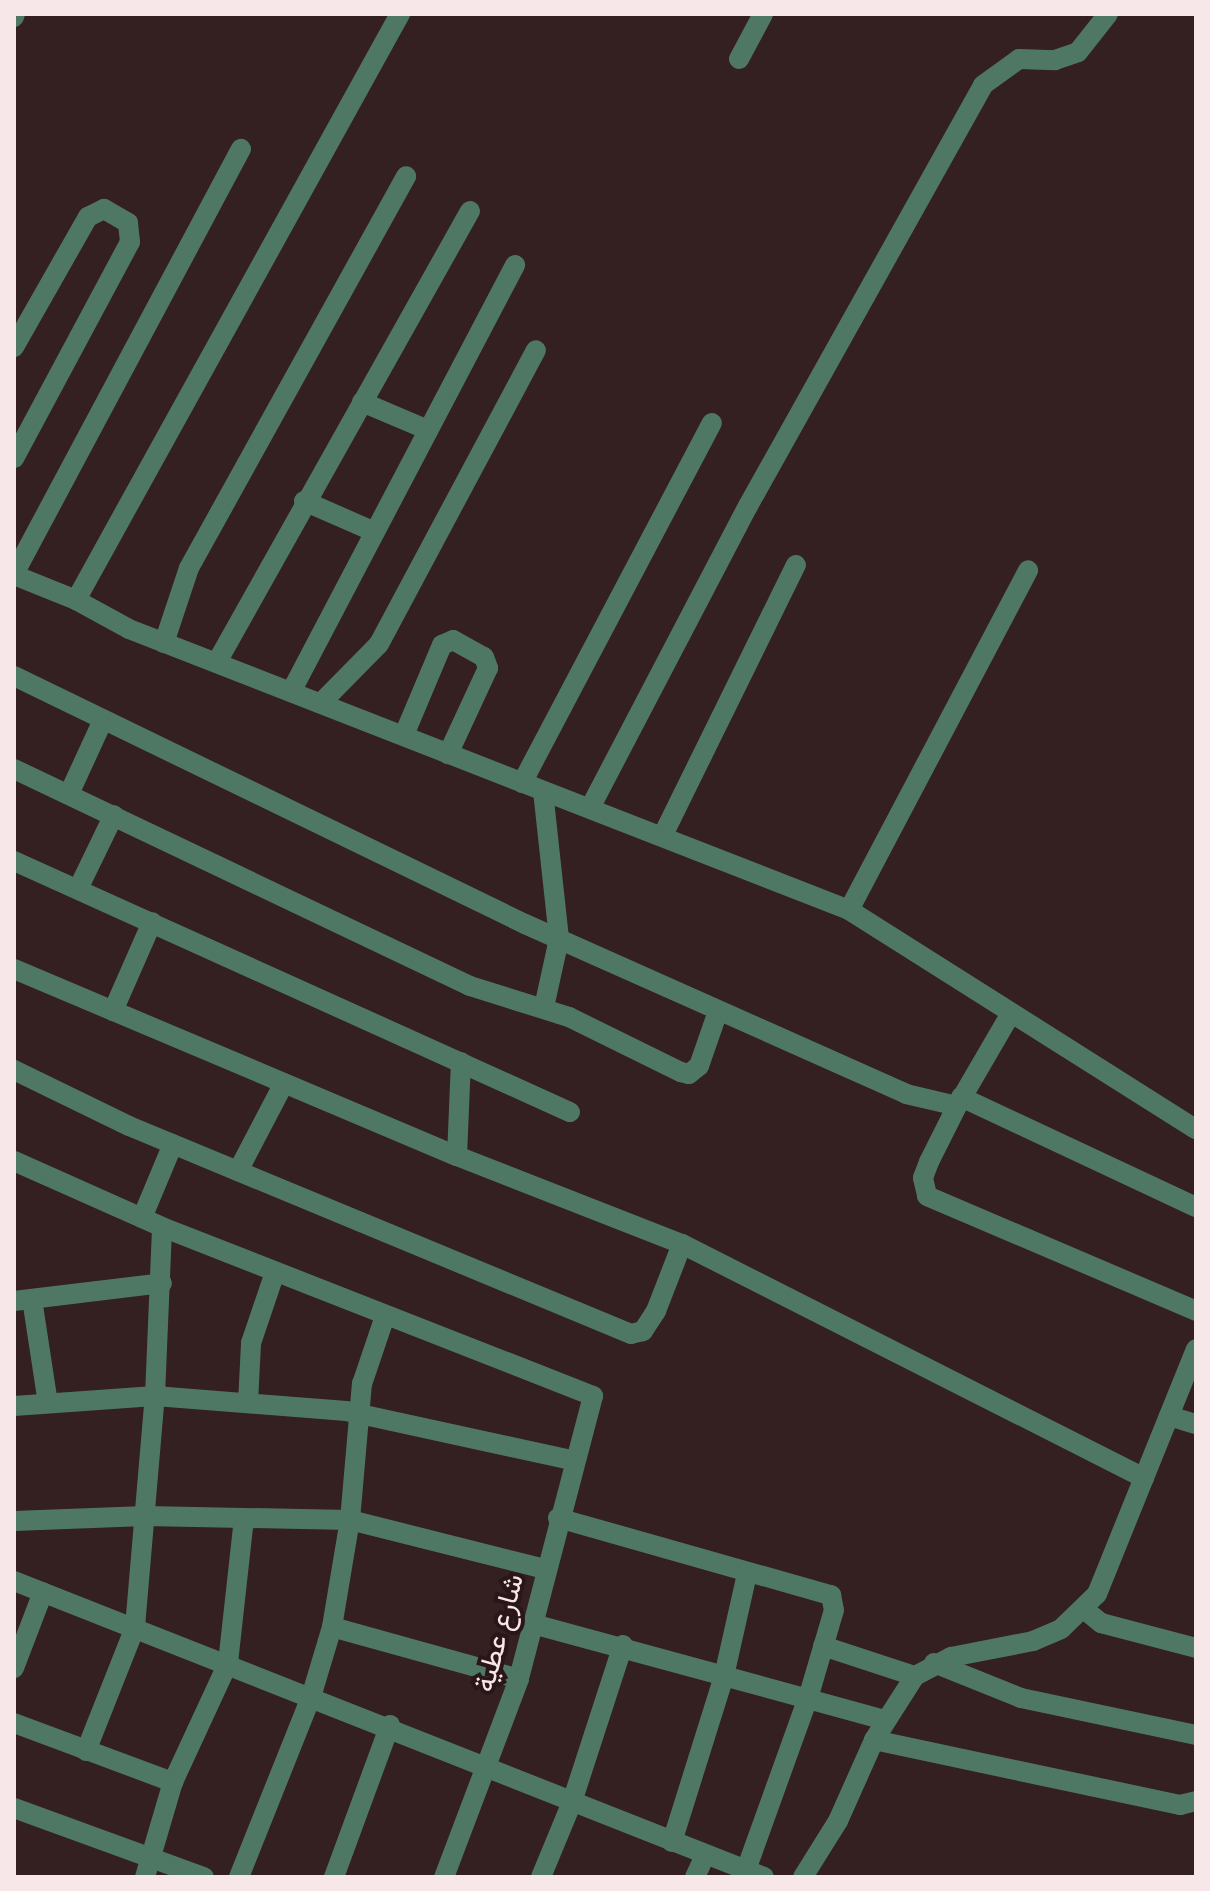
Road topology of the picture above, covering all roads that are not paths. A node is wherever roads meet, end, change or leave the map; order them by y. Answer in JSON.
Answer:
{"nodes":[{"id":1,"x":400,"y":14,"type":"edge"},
{"id":2,"x":763,"y":14,"type":"edge"},
{"id":3,"x":1108,"y":14,"type":"edge"},
{"id":4,"x":739,"y":59,"type":"dead end"},
{"id":5,"x":241,"y":149,"type":"dead end"},
{"id":6,"x":406,"y":176,"type":"dead end"},
{"id":7,"x":470,"y":211,"type":"dead end"},
{"id":8,"x":515,"y":265,"type":"dead end"},
{"id":9,"x":14,"y":347,"type":"edge"},
{"id":10,"x":536,"y":350,"type":"dead end"},
{"id":11,"x":362,"y":402,"type":"junction"},
{"id":12,"x":712,"y":423,"type":"dead end"},
{"id":13,"x":428,"y":430,"type":"junction"},
{"id":14,"x":14,"y":458,"type":"edge"},
{"id":15,"x":304,"y":501,"type":"junction"},
{"id":16,"x":375,"y":532,"type":"junction"},
{"id":17,"x":796,"y":565,"type":"dead end"},
{"id":18,"x":1028,"y":570,"type":"dead end"},
{"id":19,"x":14,"y":575,"type":"edge"},
{"id":20,"x":76,"y":600,"type":"junction"},
{"id":21,"x":164,"y":643,"type":"junction"},
{"id":22,"x":217,"y":662,"type":"junction"},
{"id":23,"x":14,"y":676,"type":"edge"},
{"id":24,"x":292,"y":690,"type":"junction"},
{"id":25,"x":322,"y":702,"type":"junction"},
{"id":26,"x":103,"y":720,"type":"junction"},
{"id":27,"x":404,"y":735,"type":"junction"},
{"id":28,"x":448,"y":754,"type":"junction"},
{"id":29,"x":14,"y":769,"type":"edge"},
{"id":30,"x":522,"y":783,"type":"junction"},
{"id":31,"x":543,"y":791,"type":"junction"},
{"id":32,"x":69,"y":794,"type":"junction"},
{"id":33,"x":590,"y":808,"type":"junction"},
{"id":34,"x":114,"y":815,"type":"junction"},
{"id":35,"x":663,"y":835,"type":"junction"},
{"id":36,"x":14,"y":861,"type":"edge"},
{"id":37,"x":78,"y":889,"type":"junction"},
{"id":38,"x":849,"y":910,"type":"junction"},
{"id":39,"x":152,"y":922,"type":"junction"},
{"id":40,"x":559,"y":939,"type":"junction"},
{"id":41,"x":14,"y":969,"type":"edge"},
{"id":42,"x":544,"y":1007,"type":"junction"},
{"id":43,"x":113,"y":1011,"type":"junction"},
{"id":44,"x":718,"y":1011,"type":"junction"},
{"id":45,"x":1010,"y":1015,"type":"junction"},
{"id":46,"x":461,"y":1062,"type":"junction"},
{"id":47,"x":14,"y":1070,"type":"edge"},
{"id":48,"x":284,"y":1083,"type":"junction"},
{"id":49,"x":959,"y":1101,"type":"junction"},
{"id":50,"x":570,"y":1112,"type":"dead end"},
{"id":51,"x":1196,"y":1129,"type":"edge"},
{"id":52,"x":173,"y":1144,"type":"junction"},
{"id":53,"x":457,"y":1156,"type":"junction"},
{"id":54,"x":14,"y":1161,"type":"edge"},
{"id":55,"x":238,"y":1171,"type":"junction"},
{"id":56,"x":1196,"y":1207,"type":"edge"},
{"id":57,"x":142,"y":1218,"type":"junction"},
{"id":58,"x":162,"y":1227,"type":"junction"},
{"id":59,"x":682,"y":1244,"type":"junction"},
{"id":60,"x":275,"y":1272,"type":"junction"},
{"id":61,"x":162,"y":1283,"type":"junction"},
{"id":62,"x":23,"y":1300,"type":"edge"},
{"id":63,"x":1196,"y":1311,"type":"edge"},
{"id":64,"x":385,"y":1316,"type":"junction"},
{"id":65,"x":1196,"y":1349,"type":"edge"},
{"id":66,"x":1190,"y":1379,"type":"edge"},
{"id":67,"x":155,"y":1396,"type":"junction"},
{"id":68,"x":48,"y":1403,"type":"junction"},
{"id":69,"x":248,"y":1403,"type":"junction"},
{"id":70,"x":14,"y":1406,"type":"edge"},
{"id":71,"x":359,"y":1414,"type":"junction"},
{"id":72,"x":1169,"y":1416,"type":"junction"},
{"id":73,"x":1196,"y":1424,"type":"edge"},
{"id":74,"x":575,"y":1461,"type":"junction"},
{"id":75,"x":1144,"y":1478,"type":"junction"},
{"id":76,"x":145,"y":1516,"type":"junction"},
{"id":77,"x":558,"y":1518,"type":"junction"},
{"id":78,"x":244,"y":1519,"type":"junction"},
{"id":79,"x":350,"y":1520,"type":"junction"},
{"id":80,"x":14,"y":1521,"type":"edge"},
{"id":81,"x":545,"y":1569,"type":"junction"},
{"id":82,"x":747,"y":1574,"type":"junction"},
{"id":83,"x":14,"y":1581,"type":"edge"},
{"id":84,"x":43,"y":1592,"type":"junction"},
{"id":85,"x":1085,"y":1610,"type":"junction"},
{"id":86,"x":533,"y":1624,"type":"junction"},
{"id":87,"x":135,"y":1627,"type":"junction"},
{"id":88,"x":332,"y":1627,"type":"junction"},
{"id":89,"x":623,"y":1645,"type":"junction"},
{"id":90,"x":823,"y":1646,"type":"junction"},
{"id":91,"x":1196,"y":1648,"type":"edge"},
{"id":92,"x":228,"y":1663,"type":"junction"},
{"id":93,"x":934,"y":1663,"type":"junction"},
{"id":94,"x":14,"y":1668,"type":"edge"},
{"id":95,"x":724,"y":1676,"type":"junction"},
{"id":96,"x":915,"y":1676,"type":"junction"},
{"id":97,"x":519,"y":1679,"type":"junction"},
{"id":98,"x":809,"y":1695,"type":"junction"},
{"id":99,"x":311,"y":1697,"type":"junction"},
{"id":100,"x":885,"y":1720,"type":"junction"},
{"id":101,"x":14,"y":1723,"type":"edge"},
{"id":102,"x":390,"y":1725,"type":"junction"},
{"id":103,"x":1196,"y":1735,"type":"edge"},
{"id":104,"x":874,"y":1740,"type":"junction"},
{"id":105,"x":86,"y":1751,"type":"junction"},
{"id":106,"x":486,"y":1765,"type":"junction"},
{"id":107,"x":173,"y":1782,"type":"junction"},
{"id":108,"x":1196,"y":1801,"type":"edge"},
{"id":109,"x":572,"y":1802,"type":"junction"},
{"id":110,"x":14,"y":1808,"type":"edge"},
{"id":111,"x":672,"y":1842,"type":"junction"},
{"id":112,"x":705,"y":1856,"type":"junction"},
{"id":113,"x":148,"y":1867,"type":"edge"},
{"id":114,"x":755,"y":1875,"type":"edge"},
{"id":115,"x":204,"y":1877,"type":"edge"},
{"id":116,"x":239,"y":1877,"type":"edge"},
{"id":117,"x":334,"y":1877,"type":"edge"},
{"id":118,"x":444,"y":1877,"type":"edge"},
{"id":119,"x":541,"y":1877,"type":"edge"},
{"id":120,"x":695,"y":1877,"type":"edge"},
{"id":121,"x":803,"y":1877,"type":"edge"}],
"edges":[{"from":1,"to":20,"type":"street"},
{"from":2,"to":4,"type":"street"},
{"from":3,"to":33,"type":"street"},
{"from":5,"to":19,"type":"street"},
{"from":6,"to":21,"type":"street"},
{"from":7,"to":11,"type":"street"},
{"from":8,"to":13,"type":"street"},
{"from":9,"to":14,"type":"street"},
{"from":10,"to":25,"type":"street"},
{"from":11,"to":13,"type":"street"},
{"from":11,"to":15,"type":"street"},
{"from":12,"to":30,"type":"street"},
{"from":13,"to":16,"type":"street"},
{"from":15,"to":16,"type":"street"},
{"from":15,"to":22,"type":"street"},
{"from":16,"to":24,"type":"street"},
{"from":17,"to":35,"type":"street"},
{"from":18,"to":38,"type":"street"},
{"from":19,"to":20,"type":"street"},
{"from":20,"to":21,"type":"street"},
{"from":21,"to":22,"type":"street"},
{"from":22,"to":24,"type":"street"},
{"from":23,"to":26,"type":"street"},
{"from":24,"to":25,"type":"street"},
{"from":25,"to":27,"type":"street"},
{"from":26,"to":32,"type":"street"},
{"from":26,"to":40,"type":"street"},
{"from":27,"to":28,"type":"street"},
{"from":27,"to":28,"type":"street"},
{"from":28,"to":30,"type":"street"},
{"from":29,"to":32,"type":"street"},
{"from":30,"to":31,"type":"street"},
{"from":31,"to":33,"type":"street"},
{"from":31,"to":40,"type":"street"},
{"from":32,"to":34,"type":"street"},
{"from":33,"to":35,"type":"street"},
{"from":34,"to":37,"type":"street"},
{"from":34,"to":42,"type":"street"},
{"from":35,"to":38,"type":"street"},
{"from":36,"to":37,"type":"street"},
{"from":37,"to":39,"type":"street"},
{"from":38,"to":45,"type":"street"},
{"from":39,"to":43,"type":"street"},
{"from":39,"to":46,"type":"street"},
{"from":40,"to":42,"type":"street"},
{"from":40,"to":44,"type":"street"},
{"from":41,"to":43,"type":"street"},
{"from":42,"to":44,"type":"street"},
{"from":43,"to":48,"type":"street"},
{"from":44,"to":49,"type":"street"},
{"from":45,"to":49,"type":"street"},
{"from":45,"to":51,"type":"street"},
{"from":46,"to":50,"type":"street"},
{"from":46,"to":53,"type":"street"},
{"from":47,"to":52,"type":"street"},
{"from":48,"to":53,"type":"street"},
{"from":48,"to":55,"type":"street"},
{"from":49,"to":56,"type":"street"},
{"from":49,"to":63,"type":"street"},
{"from":52,"to":55,"type":"street"},
{"from":52,"to":57,"type":"street"},
{"from":53,"to":59,"type":"street"},
{"from":54,"to":57,"type":"street"},
{"from":55,"to":59,"type":"street"},
{"from":57,"to":58,"type":"street"},
{"from":58,"to":60,"type":"street"},
{"from":58,"to":61,"type":"street"},
{"from":59,"to":75,"type":"street"},
{"from":60,"to":64,"type":"street"},
{"from":60,"to":69,"type":"street"},
{"from":61,"to":62,"type":"street"},
{"from":61,"to":67,"type":"street"},
{"from":62,"to":68,"type":"street"},
{"from":64,"to":71,"type":"street"},
{"from":64,"to":74,"type":"street","name":"شارع عطية"},
{"from":65,"to":66,"type":"street"},
{"from":66,"to":72,"type":"street"},
{"from":67,"to":68,"type":"street"},
{"from":67,"to":69,"type":"street"},
{"from":67,"to":76,"type":"street"},
{"from":68,"to":70,"type":"street"},
{"from":69,"to":71,"type":"street"},
{"from":71,"to":74,"type":"street"},
{"from":71,"to":79,"type":"street"},
{"from":72,"to":73,"type":"street"},
{"from":72,"to":75,"type":"street"},
{"from":74,"to":77,"type":"street","name":"شارع عطية"},
{"from":75,"to":85,"type":"street"},
{"from":76,"to":78,"type":"street"},
{"from":76,"to":80,"type":"street"},
{"from":76,"to":87,"type":"street"},
{"from":77,"to":81,"type":"street","name":"شارع عطية"},
{"from":77,"to":82,"type":"street"},
{"from":78,"to":79,"type":"street"},
{"from":78,"to":92,"type":"street"},
{"from":79,"to":81,"type":"street"},
{"from":79,"to":88,"type":"street"},
{"from":81,"to":86,"type":"street","name":"شارع عطية"},
{"from":82,"to":90,"type":"street"},
{"from":82,"to":95,"type":"street"},
{"from":83,"to":84,"type":"street"},
{"from":84,"to":87,"type":"street"},
{"from":84,"to":94,"type":"street"},
{"from":85,"to":91,"type":"street"},
{"from":85,"to":93,"type":"street"},
{"from":86,"to":89,"type":"street"},
{"from":86,"to":97,"type":"street","name":"شارع عطية"},
{"from":87,"to":92,"type":"street"},
{"from":87,"to":105,"type":"street"},
{"from":88,"to":97,"type":"street"},
{"from":88,"to":99,"type":"street"},
{"from":89,"to":95,"type":"street"},
{"from":89,"to":109,"type":"street"},
{"from":90,"to":96,"type":"street"},
{"from":90,"to":98,"type":"street"},
{"from":92,"to":99,"type":"street"},
{"from":92,"to":107,"type":"street"},
{"from":93,"to":96,"type":"street"},
{"from":93,"to":103,"type":"street"},
{"from":95,"to":98,"type":"street"},
{"from":95,"to":111,"type":"street"},
{"from":96,"to":100,"type":"street"},
{"from":97,"to":106,"type":"street","name":"شارع عطية"},
{"from":98,"to":100,"type":"street"},
{"from":98,"to":114,"type":"street"},
{"from":99,"to":102,"type":"street"},
{"from":99,"to":116,"type":"street"},
{"from":100,"to":104,"type":"street"},
{"from":101,"to":105,"type":"street"},
{"from":102,"to":106,"type":"street"},
{"from":102,"to":117,"type":"street"},
{"from":104,"to":108,"type":"street"},
{"from":104,"to":121,"type":"street"},
{"from":105,"to":107,"type":"street"},
{"from":106,"to":109,"type":"street"},
{"from":106,"to":118,"type":"street","name":"شارع عطية"},
{"from":107,"to":113,"type":"street"},
{"from":109,"to":111,"type":"street"},
{"from":109,"to":119,"type":"street"},
{"from":110,"to":113,"type":"street"},
{"from":111,"to":112,"type":"street"},
{"from":112,"to":114,"type":"street"},
{"from":112,"to":120,"type":"street"},
{"from":113,"to":115,"type":"street"}]}
